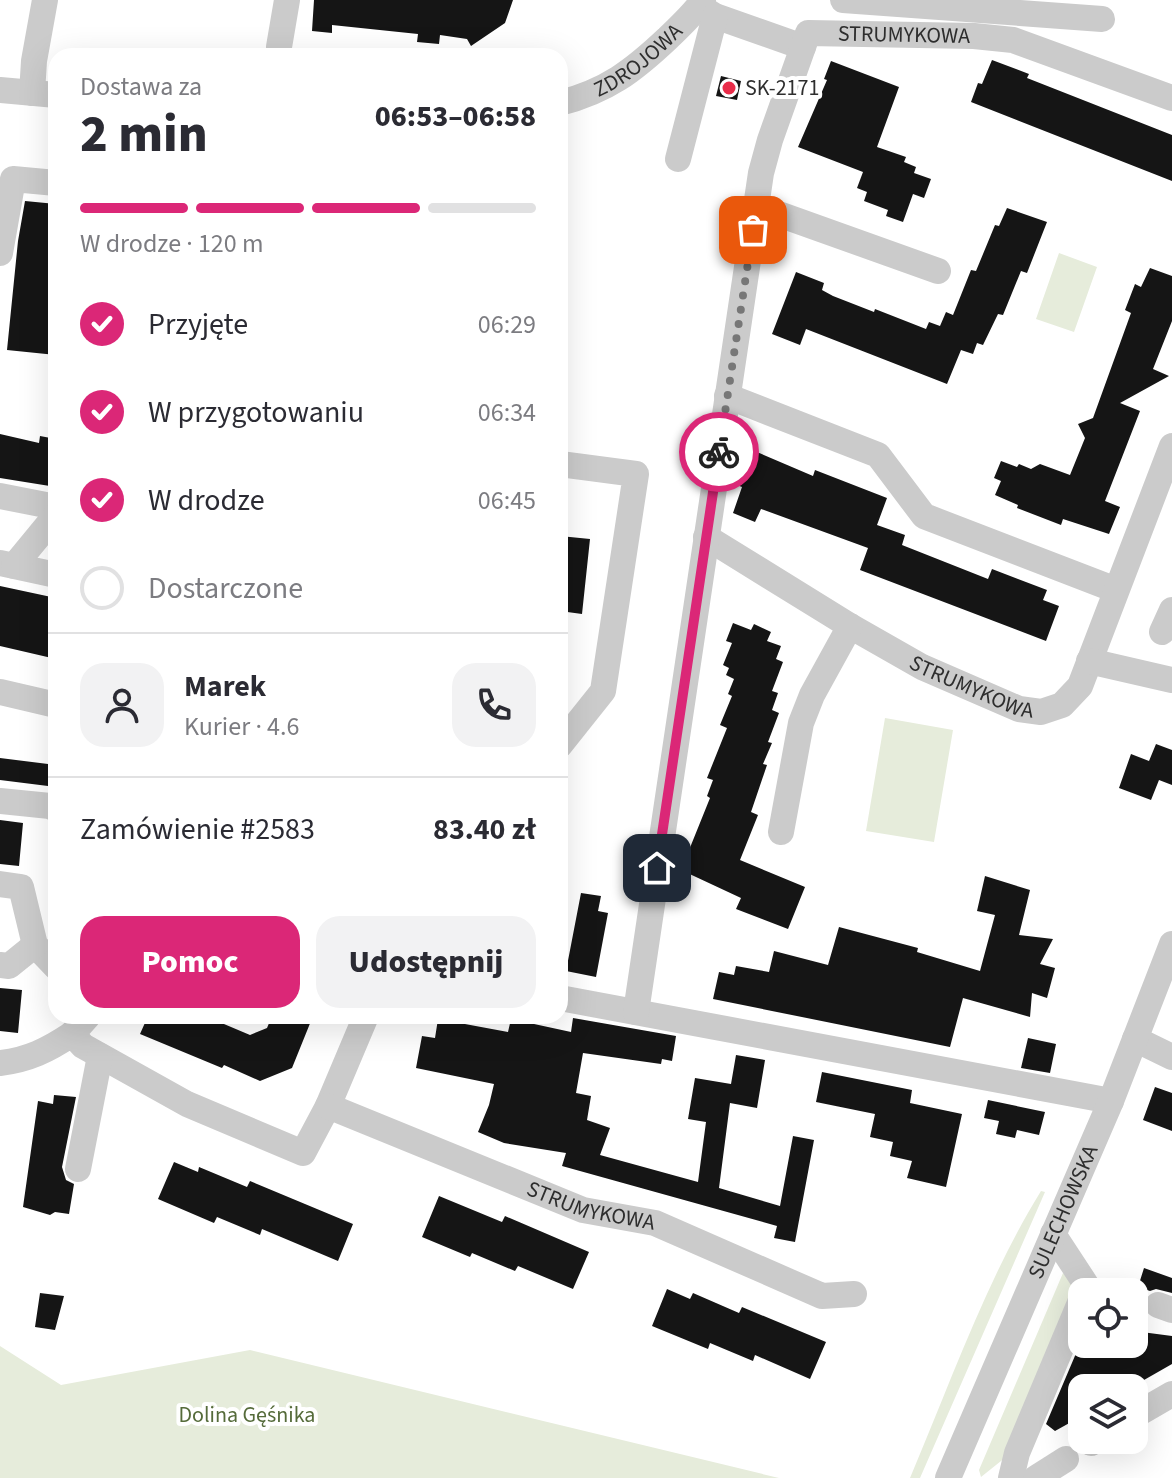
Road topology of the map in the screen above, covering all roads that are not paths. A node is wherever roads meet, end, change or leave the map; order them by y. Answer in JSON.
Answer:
{"nodes":[{"id":1,"x":45,"y":0,"type":"edge"},
{"id":2,"x":287,"y":0,"type":"edge"},
{"id":3,"x":843,"y":0,"type":"edge"},
{"id":4,"x":705,"y":7,"type":"edge"},
{"id":5,"x":1102,"y":19,"type":"dead end"},
{"id":6,"x":279,"y":47,"type":"dead end"},
{"id":7,"x":803,"y":47,"type":"junction"},
{"id":8,"x":0,"y":90,"type":"edge"},
{"id":9,"x":44,"y":94,"type":"edge"},
{"id":10,"x":1172,"y":98,"type":"edge"},
{"id":11,"x":568,"y":100,"type":"edge"},
{"id":12,"x":678,"y":159,"type":"dead end"},
{"id":13,"x":48,"y":182,"type":"edge"},
{"id":14,"x":756,"y":206,"type":"junction"},
{"id":15,"x":0,"y":253,"type":"edge"},
{"id":16,"x":938,"y":271,"type":"dead end"},
{"id":17,"x":727,"y":396,"type":"junction"},
{"id":18,"x":1172,"y":446,"type":"edge"},
{"id":19,"x":568,"y":465,"type":"edge"},
{"id":20,"x":0,"y":496,"type":"edge"},
{"id":21,"x":48,"y":505,"type":"edge"},
{"id":22,"x":48,"y":523,"type":"edge"},
{"id":23,"x":706,"y":537,"type":"junction"},
{"id":24,"x":7,"y":564,"type":"edge"},
{"id":25,"x":48,"y":573,"type":"edge"},
{"id":26,"x":1116,"y":590,"type":"junction"},
{"id":27,"x":850,"y":626,"type":"junction"},
{"id":28,"x":1089,"y":661,"type":"junction"},
{"id":29,"x":1172,"y":680,"type":"edge"},
{"id":30,"x":0,"y":692,"type":"edge"},
{"id":31,"x":48,"y":703,"type":"edge"},
{"id":32,"x":568,"y":735,"type":"edge"},
{"id":33,"x":0,"y":801,"type":"edge"},
{"id":34,"x":48,"y":806,"type":"edge"},
{"id":35,"x":781,"y":832,"type":"dead end"},
{"id":36,"x":0,"y":884,"type":"edge"},
{"id":37,"x":1172,"y":944,"type":"edge"},
{"id":38,"x":35,"y":945,"type":"junction"},
{"id":39,"x":48,"y":959,"type":"edge"},
{"id":40,"x":0,"y":965,"type":"edge"},
{"id":41,"x":568,"y":999,"type":"edge"},
{"id":42,"x":636,"y":1012,"type":"junction"},
{"id":43,"x":363,"y":1024,"type":"edge"},
{"id":44,"x":80,"y":1025,"type":"edge"},
{"id":45,"x":1135,"y":1039,"type":"junction"},
{"id":46,"x":100,"y":1056,"type":"junction"},
{"id":47,"x":1172,"y":1057,"type":"edge"},
{"id":48,"x":0,"y":1063,"type":"edge"},
{"id":49,"x":1111,"y":1101,"type":"junction"},
{"id":50,"x":328,"y":1106,"type":"junction"},
{"id":51,"x":78,"y":1169,"type":"dead end"},
{"id":52,"x":1053,"y":1234,"type":"junction"},
{"id":53,"x":1077,"y":1278,"type":"edge"},
{"id":54,"x":854,"y":1294,"type":"dead end"},
{"id":55,"x":1068,"y":1332,"type":"edge"},
{"id":56,"x":1172,"y":1394,"type":"edge"},
{"id":57,"x":1148,"y":1408,"type":"edge"},
{"id":58,"x":1066,"y":1459,"type":"dead end"},
{"id":59,"x":948,"y":1478,"type":"edge"},
{"id":60,"x":1011,"y":1478,"type":"edge"},
{"id":61,"x":1036,"y":1478,"type":"edge"}],
"edges":[{"from":1,"to":9,"type":"street"},
{"from":2,"to":6,"type":"street"},
{"from":3,"to":5,"type":"street"},
{"from":4,"to":7,"type":"street"},
{"from":4,"to":11,"type":"street","name":"ZDROJOWA"},
{"from":4,"to":12,"type":"street"},
{"from":7,"to":10,"type":"street","name":"STRUMYKOWA"},
{"from":7,"to":14,"type":"street"},
{"from":8,"to":9,"type":"street"},
{"from":13,"to":15,"type":"street"},
{"from":14,"to":16,"type":"street"},
{"from":14,"to":17,"type":"street"},
{"from":17,"to":23,"type":"street"},
{"from":17,"to":26,"type":"street"},
{"from":18,"to":26,"type":"street"},
{"from":19,"to":32,"type":"street"},
{"from":20,"to":21,"type":"street"},
{"from":22,"to":24,"type":"street"},
{"from":23,"to":27,"type":"street","name":"STRUMYKOWA"},
{"from":23,"to":42,"type":"street"},
{"from":24,"to":25,"type":"street"},
{"from":26,"to":28,"type":"street"},
{"from":27,"to":28,"type":"street","name":"STRUMYKOWA"},
{"from":27,"to":35,"type":"street"},
{"from":28,"to":29,"type":"street"},
{"from":30,"to":31,"type":"street"},
{"from":33,"to":34,"type":"street"},
{"from":36,"to":38,"type":"street"},
{"from":37,"to":45,"type":"street","name":"SULECHOWSKA"},
{"from":38,"to":39,"type":"street"},
{"from":38,"to":40,"type":"street"},
{"from":41,"to":42,"type":"street"},
{"from":42,"to":49,"type":"street"},
{"from":43,"to":50,"type":"street"},
{"from":44,"to":46,"type":"street"},
{"from":44,"to":48,"type":"street"},
{"from":45,"to":47,"type":"street"},
{"from":45,"to":49,"type":"street","name":"SULECHOWSKA"},
{"from":46,"to":50,"type":"street"},
{"from":46,"to":51,"type":"street"},
{"from":49,"to":52,"type":"street","name":"SULECHOWSKA"},
{"from":50,"to":54,"type":"street","name":"STRUMYKOWA"},
{"from":52,"to":53,"type":"street"},
{"from":52,"to":59,"type":"street","name":"SULECHOWSKA"},
{"from":55,"to":60,"type":"street"},
{"from":56,"to":57,"type":"street"},
{"from":58,"to":61,"type":"street"}]}
